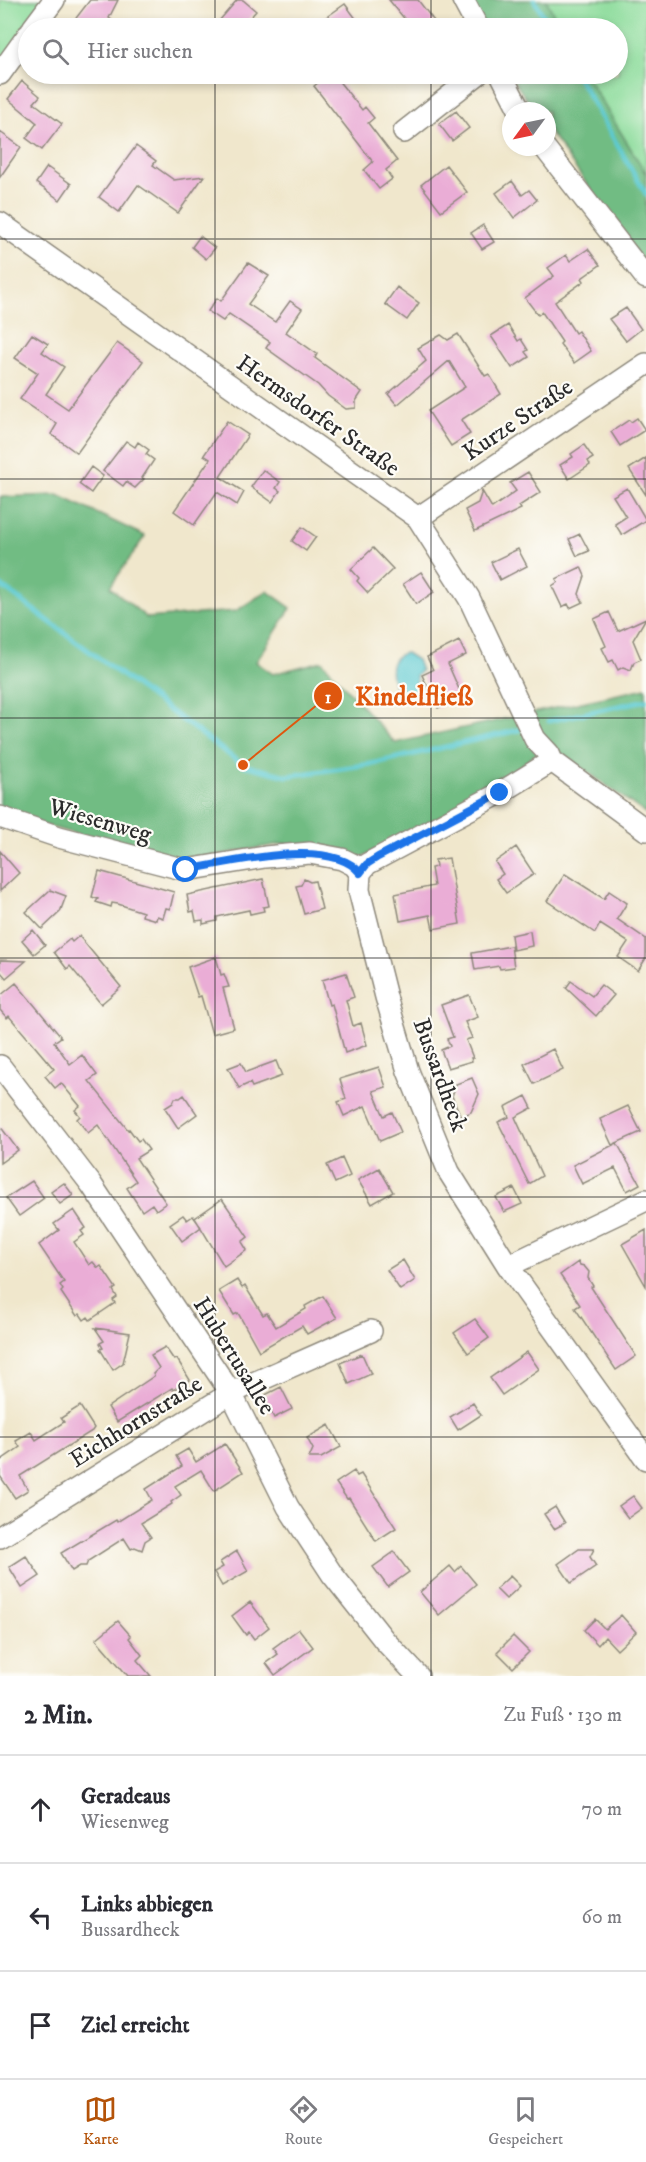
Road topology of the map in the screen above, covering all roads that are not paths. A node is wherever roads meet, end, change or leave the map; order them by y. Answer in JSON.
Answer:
{"nodes":[{"id":1,"x":54,"y":0,"type":"edge"},
{"id":2,"x":463,"y":0,"type":"edge"},
{"id":3,"x":40,"y":18,"type":"edge"},
{"id":4,"x":473,"y":18,"type":"edge"},
{"id":5,"x":18,"y":49,"type":"edge"},
{"id":6,"x":0,"y":74,"type":"edge"},
{"id":7,"x":465,"y":84,"type":"edge"},
{"id":8,"x":506,"y":84,"type":"edge"},
{"id":9,"x":515,"y":102,"type":"edge"},
{"id":10,"x":404,"y":132,"type":"dead end"},
{"id":11,"x":551,"y":156,"type":"edge"},
{"id":12,"x":0,"y":223,"type":"edge"},
{"id":13,"x":646,"y":278,"type":"edge"},
{"id":14,"x":646,"y":364,"type":"edge"},
{"id":15,"x":418,"y":518,"type":"junction"},
{"id":16,"x":552,"y":761,"type":"junction"},
{"id":17,"x":0,"y":817,"type":"edge"},
{"id":18,"x":646,"y":830,"type":"edge"},
{"id":19,"x":360,"y":873,"type":"junction"},
{"id":20,"x":0,"y":1066,"type":"edge"},
{"id":21,"x":646,"y":1200,"type":"edge"},
{"id":22,"x":508,"y":1266,"type":"junction"},
{"id":23,"x":371,"y":1331,"type":"dead end"},
{"id":24,"x":231,"y":1393,"type":"junction"},
{"id":25,"x":646,"y":1460,"type":"edge"},
{"id":26,"x":0,"y":1538,"type":"edge"},
{"id":27,"x":418,"y":1676,"type":"edge"}],
"edges":[{"from":1,"to":3,"type":"street"},
{"from":2,"to":4,"type":"street"},
{"from":5,"to":6,"type":"street"},
{"from":7,"to":10,"type":"street"},
{"from":8,"to":9,"type":"street"},
{"from":11,"to":13,"type":"street"},
{"from":12,"to":15,"type":"street","name":"Hermsdorfer Straße"},
{"from":14,"to":15,"type":"street","name":"Kurze Straße"},
{"from":15,"to":16,"type":"street","name":"Hermsdorfer Straße"},
{"from":16,"to":18,"type":"street","name":"Hermsdorfer Straße"},
{"from":16,"to":19,"type":"street"},
{"from":17,"to":19,"type":"street","name":"Wiesenweg"},
{"from":19,"to":22,"type":"street","name":"Bussardheck"},
{"from":20,"to":24,"type":"street","name":"Hubertusallee"},
{"from":21,"to":22,"type":"street"},
{"from":22,"to":25,"type":"street","name":"Bussardheck"},
{"from":23,"to":24,"type":"street","name":"Eichhornstraße"},
{"from":24,"to":26,"type":"street","name":"Eichhornstraße"},
{"from":24,"to":27,"type":"street","name":"Hubertusallee"}]}
